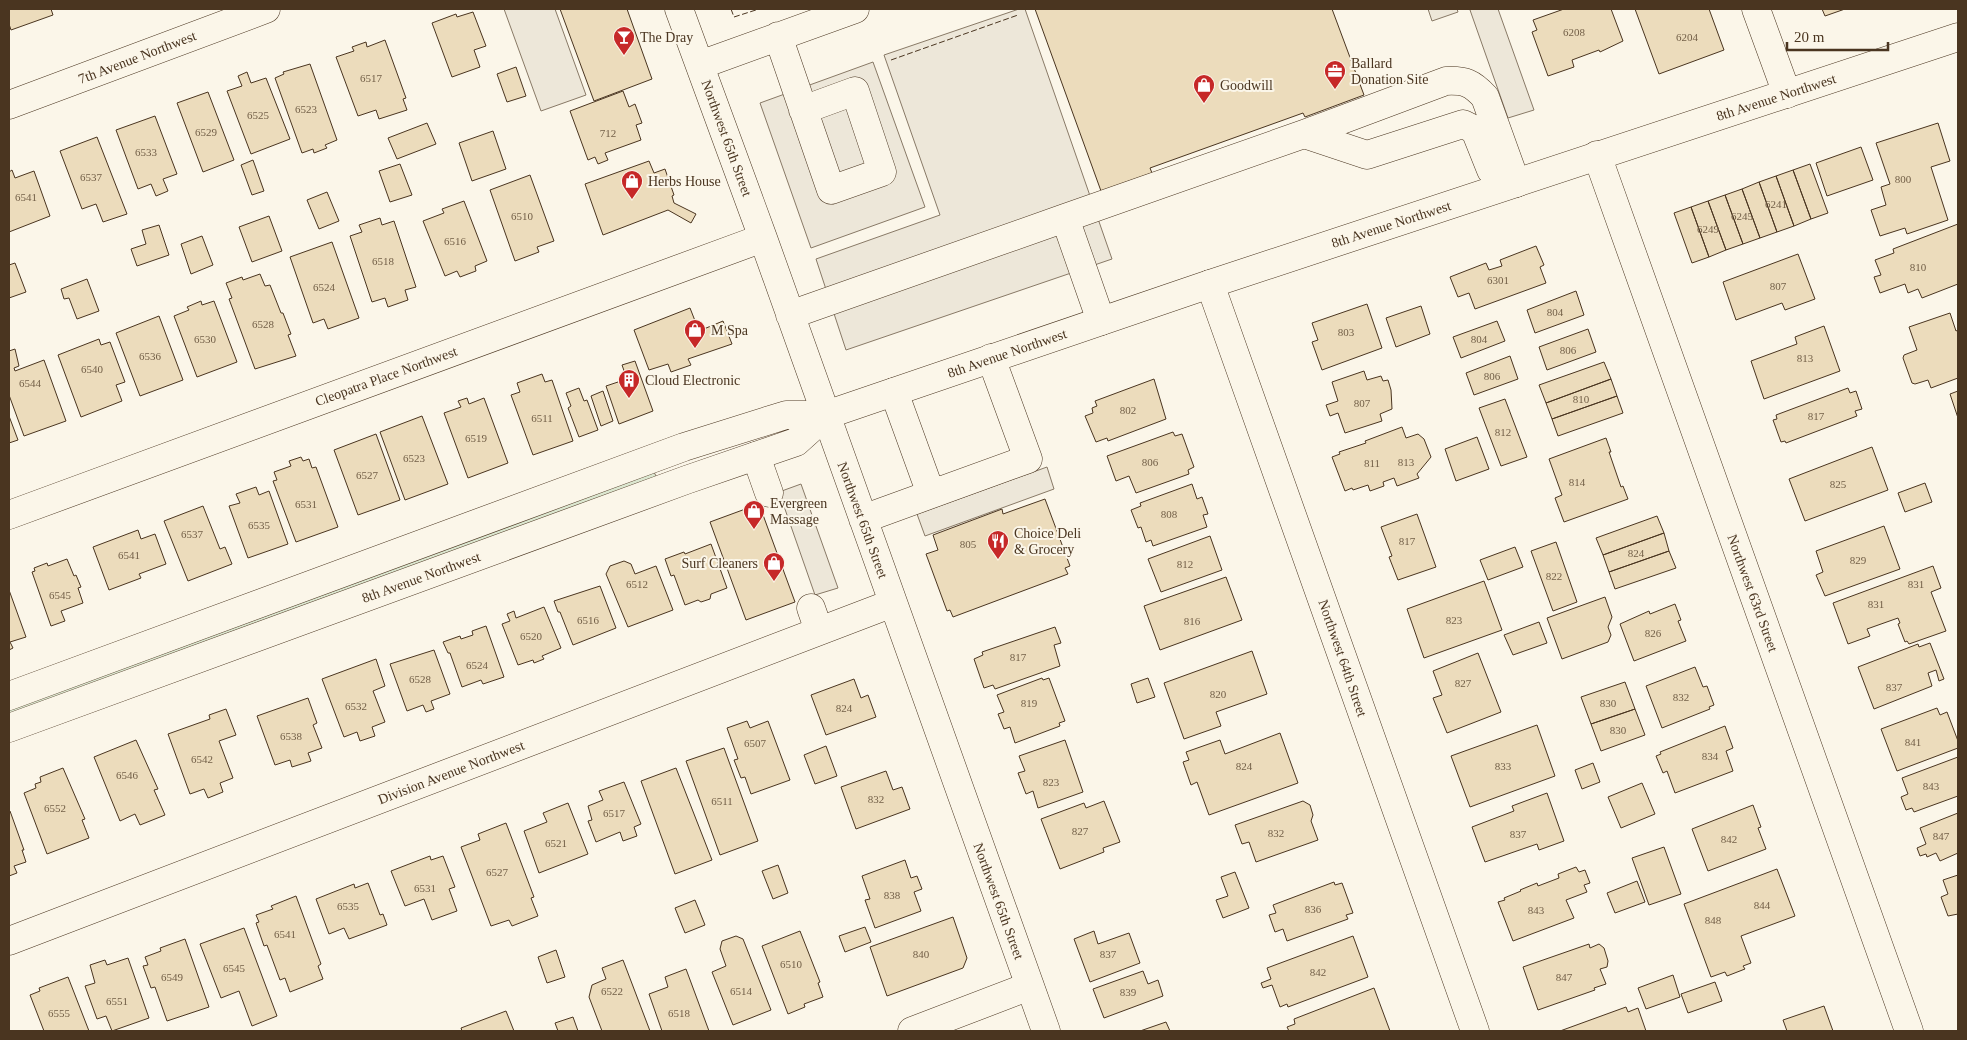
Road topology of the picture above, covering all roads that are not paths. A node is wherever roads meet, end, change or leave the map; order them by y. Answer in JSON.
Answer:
{"nodes":[{"id":1,"x":266,"y":9,"type":"edge"},
{"id":2,"x":679,"y":9,"type":"edge"},
{"id":3,"x":855,"y":9,"type":"edge"},
{"id":4,"x":1756,"y":9,"type":"edge"},
{"id":5,"x":778,"y":36,"type":"junction"},
{"id":6,"x":1958,"y":37,"type":"edge"},
{"id":7,"x":700,"y":65,"type":"junction"},
{"id":8,"x":1787,"y":94,"type":"junction"},
{"id":9,"x":9,"y":105,"type":"edge"},
{"id":10,"x":803,"y":110,"type":"dead end"},
{"id":11,"x":1304,"y":134,"type":"junction"},
{"id":12,"x":1597,"y":155,"type":"junction"},
{"id":13,"x":1507,"y":186,"type":"junction"},
{"id":14,"x":1064,"y":218,"type":"junction"},
{"id":15,"x":763,"y":238,"type":"junction"},
{"id":16,"x":1210,"y":284,"type":"junction"},
{"id":17,"x":790,"y":315,"type":"junction"},
{"id":18,"x":1101,"y":321,"type":"junction"},
{"id":19,"x":991,"y":358,"type":"junction"},
{"id":20,"x":894,"y":392,"type":"junction"},
{"id":21,"x":826,"y":415,"type":"junction"},
{"id":22,"x":756,"y":456,"type":"junction"},
{"id":23,"x":769,"y":492,"type":"dead end"},
{"id":24,"x":931,"y":494,"type":"junction"},
{"id":25,"x":9,"y":515,"type":"edge"},
{"id":26,"x":863,"y":518,"type":"junction"},
{"id":27,"x":893,"y":603,"type":"junction"},
{"id":28,"x":9,"y":696,"type":"edge"},
{"id":29,"x":9,"y":728,"type":"edge"},
{"id":30,"x":9,"y":941,"type":"edge"},
{"id":31,"x":1030,"y":986,"type":"junction"},
{"id":32,"x":912,"y":1031,"type":"edge"},
{"id":33,"x":1046,"y":1031,"type":"edge"},
{"id":34,"x":1475,"y":1031,"type":"edge"},
{"id":35,"x":1909,"y":1031,"type":"edge"}],
"edges":[{"from":1,"to":9,"type":"street","name":"7th Avenue Northwest"},
{"from":2,"to":7,"type":"street","name":"Northwest 65th Street"},
{"from":3,"to":5,"type":"street"},
{"from":4,"to":8,"type":"street"},
{"from":5,"to":7,"type":"street"},
{"from":5,"to":10,"type":"street"},
{"from":6,"to":8,"type":"street","name":"8th Avenue Northwest"},
{"from":7,"to":15,"type":"street","name":"Northwest 65th Street"},
{"from":8,"to":12,"type":"street","name":"8th Avenue Northwest"},
{"from":11,"to":13,"type":"street"},
{"from":11,"to":13,"type":"street"},
{"from":11,"to":14,"type":"street"},
{"from":12,"to":13,"type":"street","name":"8th Avenue Northwest"},
{"from":12,"to":35,"type":"street","name":"Northwest 63rd Street"},
{"from":13,"to":16,"type":"street","name":"8th Avenue Northwest"},
{"from":14,"to":17,"type":"street"},
{"from":14,"to":18,"type":"street"},
{"from":15,"to":17,"type":"street","name":"Northwest 65th Street"},
{"from":15,"to":25,"type":"street","name":"Cleopatra Place Northwest"},
{"from":16,"to":18,"type":"street","name":"8th Avenue Northwest"},
{"from":16,"to":34,"type":"street","name":"Northwest 64th Street"},
{"from":17,"to":21,"type":"street","name":"Northwest 65th Street"},
{"from":18,"to":19,"type":"street","name":"8th Avenue Northwest"},
{"from":19,"to":20,"type":"street","name":"8th Avenue Northwest"},
{"from":19,"to":24,"type":"street"},
{"from":20,"to":21,"type":"street","name":"8th Avenue Northwest"},
{"from":20,"to":24,"type":"street"},
{"from":21,"to":22,"type":"street","name":"8th Avenue Northwest"},
{"from":21,"to":26,"type":"street","name":"Northwest 65th Street"},
{"from":21,"to":28,"type":"street","name":"8th Avenue Northwest"},
{"from":22,"to":23,"type":"street"},
{"from":22,"to":29,"type":"street","name":"8th Avenue Northwest"},
{"from":24,"to":26,"type":"street"},
{"from":26,"to":27,"type":"street","name":"Northwest 65th Street"},
{"from":27,"to":30,"type":"street","name":"Division Avenue Northwest"},
{"from":27,"to":31,"type":"street","name":"Northwest 65th Street"},
{"from":31,"to":32,"type":"street"},
{"from":31,"to":33,"type":"street","name":"Northwest 65th Street"}]}
